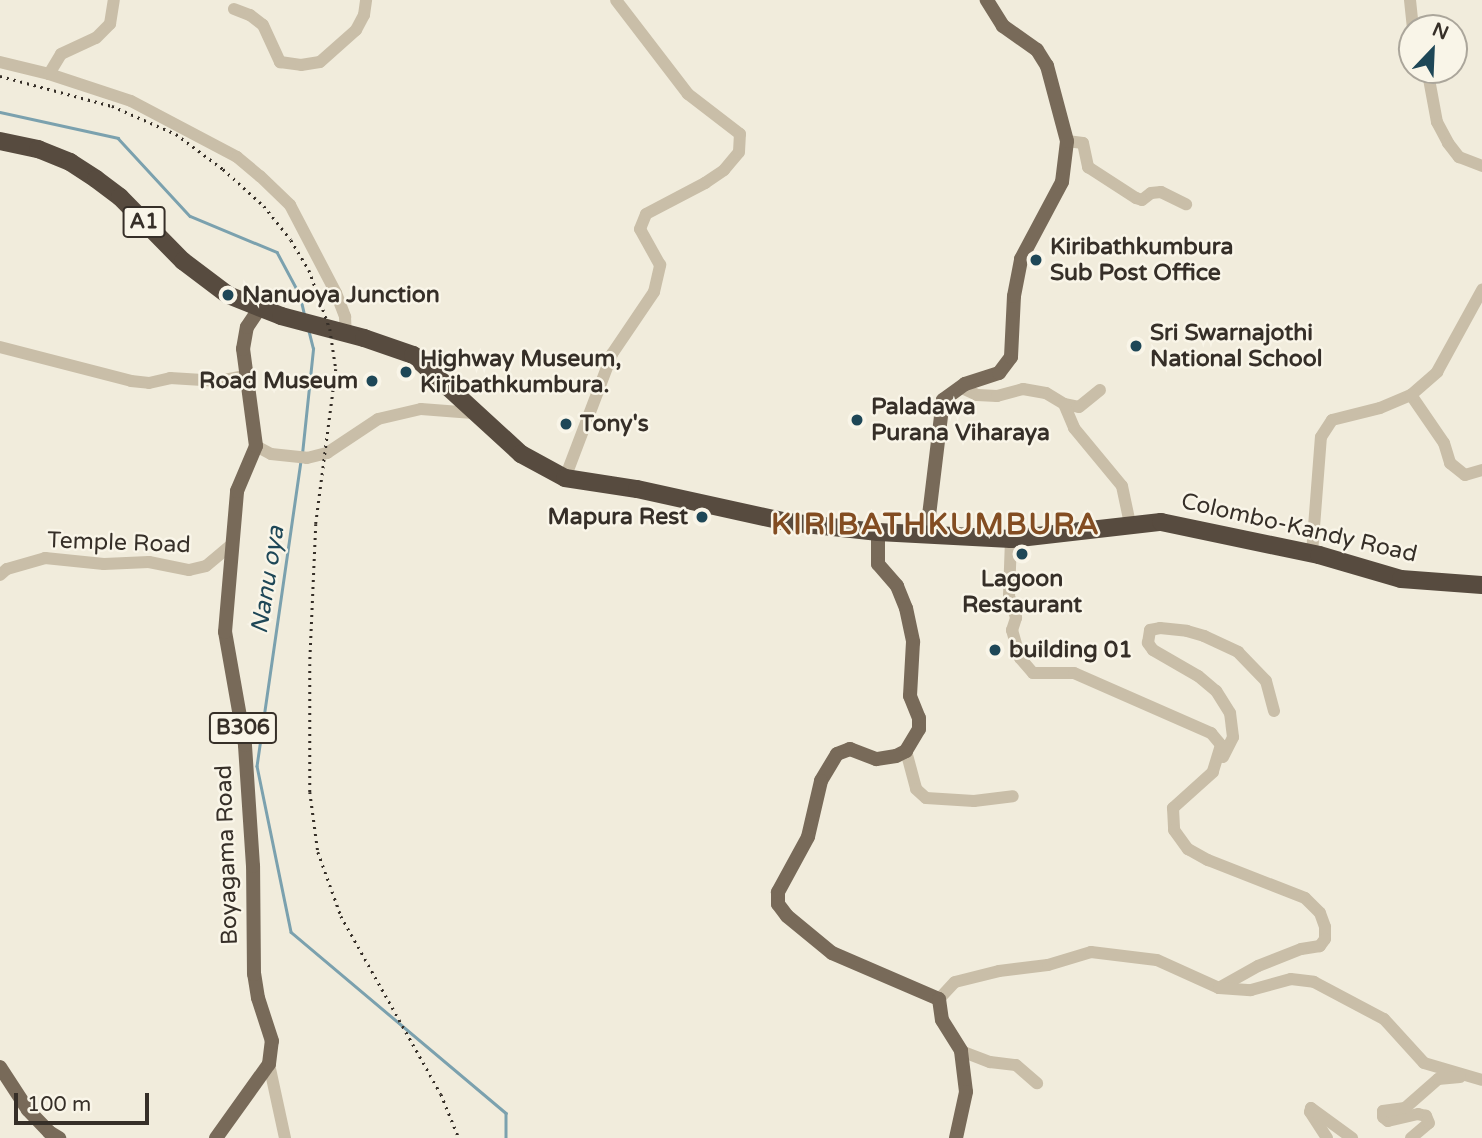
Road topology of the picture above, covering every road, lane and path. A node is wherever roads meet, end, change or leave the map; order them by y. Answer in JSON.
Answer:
{"nodes":[{"id":1,"x":114,"y":0,"type":"edge"},
{"id":2,"x":366,"y":0,"type":"edge"},
{"id":3,"x":617,"y":0,"type":"edge"},
{"id":4,"x":987,"y":0,"type":"edge"},
{"id":5,"x":234,"y":9,"type":"dead end"},
{"id":6,"x":0,"y":62,"type":"edge"},
{"id":7,"x":49,"y":74,"type":"junction"},
{"id":8,"x":1430,"y":84,"type":"edge"},
{"id":9,"x":0,"y":141,"type":"edge"},
{"id":10,"x":1067,"y":142,"type":"junction"},
{"id":11,"x":1482,"y":166,"type":"edge"},
{"id":12,"x":1186,"y":205,"type":"dead end"},
{"id":13,"x":1482,"y":290,"type":"edge"},
{"id":14,"x":259,"y":309,"type":"junction"},
{"id":15,"x":346,"y":334,"type":"junction"},
{"id":16,"x":0,"y":347,"type":"edge"},
{"id":17,"x":244,"y":376,"type":"junction"},
{"id":18,"x":967,"y":384,"type":"junction"},
{"id":19,"x":1100,"y":390,"type":"dead end"},
{"id":20,"x":1411,"y":395,"type":"junction"},
{"id":21,"x":1067,"y":408,"type":"junction"},
{"id":22,"x":473,"y":413,"type":"junction"},
{"id":23,"x":256,"y":446,"type":"junction"},
{"id":24,"x":1482,"y":470,"type":"edge"},
{"id":25,"x":565,"y":478,"type":"junction"},
{"id":26,"x":1130,"y":524,"type":"junction"},
{"id":27,"x":878,"y":532,"type":"junction"},
{"id":28,"x":928,"y":532,"type":"junction"},
{"id":29,"x":1011,"y":539,"type":"junction"},
{"id":30,"x":231,"y":545,"type":"junction"},
{"id":31,"x":1312,"y":553,"type":"junction"},
{"id":32,"x":0,"y":575,"type":"edge"},
{"id":33,"x":1482,"y":585,"type":"edge"},
{"id":34,"x":1274,"y":711,"type":"dead end"},
{"id":35,"x":906,"y":751,"type":"junction"},
{"id":36,"x":1213,"y":772,"type":"junction"},
{"id":37,"x":1013,"y":796,"type":"dead end"},
{"id":38,"x":1219,"y":988,"type":"junction"},
{"id":39,"x":939,"y":999,"type":"junction"},
{"id":40,"x":961,"y":1051,"type":"junction"},
{"id":41,"x":269,"y":1065,"type":"junction"},
{"id":42,"x":0,"y":1067,"type":"edge"},
{"id":43,"x":1476,"y":1078,"type":"edge"},
{"id":44,"x":1037,"y":1083,"type":"dead end"},
{"id":45,"x":59,"y":1138,"type":"edge"},
{"id":46,"x":216,"y":1138,"type":"edge"},
{"id":47,"x":285,"y":1138,"type":"edge"},
{"id":48,"x":956,"y":1138,"type":"edge"},
{"id":49,"x":1327,"y":1138,"type":"edge"},
{"id":50,"x":1352,"y":1138,"type":"edge"},
{"id":51,"x":1411,"y":1138,"type":"edge"}],
"edges":[{"from":1,"to":7,"type":"street"},
{"from":2,"to":5,"type":"street"},
{"from":3,"to":25,"type":"street"},
{"from":4,"to":10,"type":"main road"},
{"from":6,"to":7,"type":"street"},
{"from":7,"to":15,"type":"street"},
{"from":8,"to":11,"type":"street"},
{"from":9,"to":14,"type":"highway","name":"Colombo-Kandy Road","number":"A1"},
{"from":10,"to":12,"type":"street"},
{"from":10,"to":18,"type":"main road"},
{"from":13,"to":20,"type":"street"},
{"from":14,"to":15,"type":"highway","name":"Colombo-Kandy Road","number":"A1"},
{"from":14,"to":17,"type":"main road"},
{"from":15,"to":22,"type":"highway","name":"Colombo-Kandy Road","number":"A1"},
{"from":16,"to":17,"type":"street"},
{"from":17,"to":23,"type":"main road"},
{"from":18,"to":21,"type":"street"},
{"from":18,"to":28,"type":"main road"},
{"from":19,"to":21,"type":"street"},
{"from":20,"to":24,"type":"street"},
{"from":20,"to":31,"type":"street"},
{"from":21,"to":26,"type":"street"},
{"from":22,"to":23,"type":"street"},
{"from":22,"to":25,"type":"highway","name":"Colombo-Kandy Road","number":"A1"},
{"from":23,"to":30,"type":"main road","name":"Boyagama Road","number":"B306"},
{"from":25,"to":27,"type":"highway","name":"Colombo-Kandy Road","number":"A1"},
{"from":26,"to":29,"type":"highway","name":"Colombo-Kandy Road","number":"A1"},
{"from":26,"to":31,"type":"highway","name":"Colombo-Kandy Road","number":"A1"},
{"from":27,"to":28,"type":"highway","name":"Colombo-Kandy Road","number":"A1"},
{"from":27,"to":35,"type":"main road"},
{"from":28,"to":29,"type":"highway","name":"Colombo-Kandy Road","number":"A1"},
{"from":29,"to":36,"type":"street"},
{"from":30,"to":32,"type":"street","name":"Temple Road"},
{"from":30,"to":41,"type":"main road","name":"Boyagama Road","number":"B306"},
{"from":31,"to":33,"type":"highway","name":"Colombo-Kandy Road","number":"A1"},
{"from":34,"to":36,"type":"street"},
{"from":35,"to":37,"type":"street"},
{"from":35,"to":39,"type":"main road"},
{"from":36,"to":38,"type":"street"},
{"from":38,"to":39,"type":"street"},
{"from":38,"to":43,"type":"street"},
{"from":39,"to":40,"type":"main road"},
{"from":40,"to":44,"type":"street"},
{"from":40,"to":48,"type":"main road"},
{"from":41,"to":46,"type":"main road"},
{"from":41,"to":47,"type":"street"},
{"from":42,"to":45,"type":"main road"},
{"from":43,"to":51,"type":"street"},
{"from":49,"to":50,"type":"street"}]}
